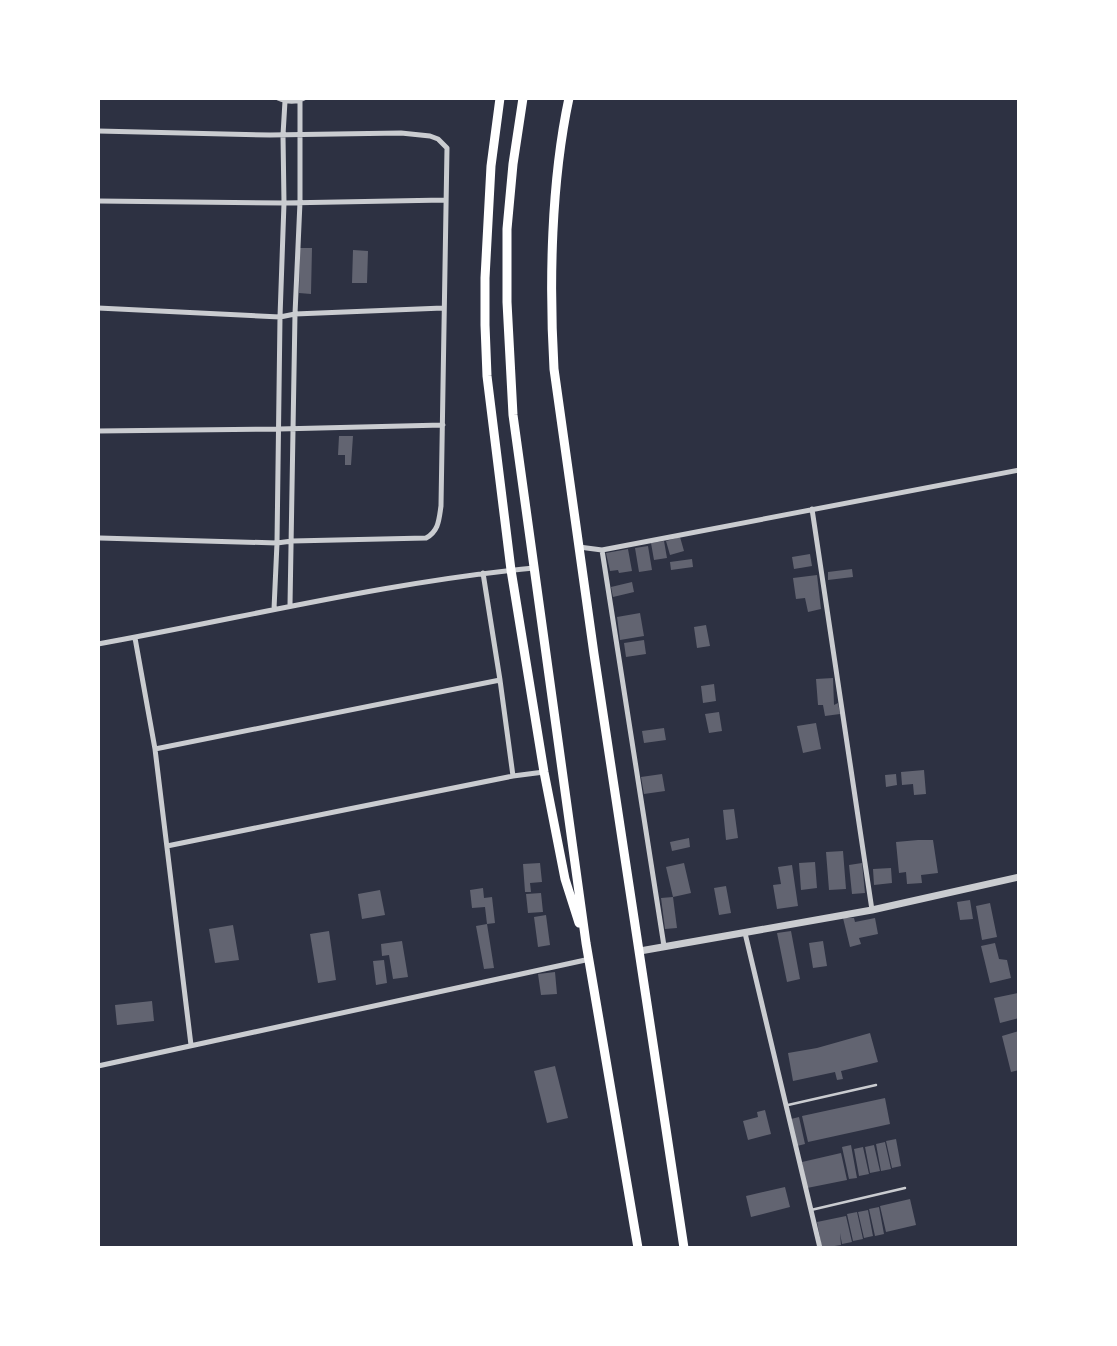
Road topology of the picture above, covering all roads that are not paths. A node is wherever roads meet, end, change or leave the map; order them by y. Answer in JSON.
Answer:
{"nodes":[{"id":1,"x":278,"y":98,"type":"edge"},
{"id":2,"x":499,"y":98,"type":"edge"},
{"id":3,"x":523,"y":98,"type":"edge"},
{"id":4,"x":569,"y":98,"type":"edge"},
{"id":5,"x":302,"y":99,"type":"edge"},
{"id":6,"x":285,"y":101,"type":"junction"},
{"id":7,"x":98,"y":131,"type":"edge"},
{"id":8,"x":300,"y":134,"type":"junction"},
{"id":9,"x":283,"y":135,"type":"junction"},
{"id":10,"x":445,"y":200,"type":"junction"},
{"id":11,"x":98,"y":201,"type":"edge"},
{"id":12,"x":300,"y":202,"type":"junction"},
{"id":13,"x":284,"y":203,"type":"junction"},
{"id":14,"x":98,"y":308,"type":"edge"},
{"id":15,"x":443,"y":309,"type":"junction"},
{"id":16,"x":295,"y":314,"type":"junction"},
{"id":17,"x":280,"y":317,"type":"junction"},
{"id":18,"x":443,"y":425,"type":"junction"},
{"id":19,"x":293,"y":428,"type":"junction"},
{"id":20,"x":279,"y":429,"type":"junction"},
{"id":21,"x":98,"y":431,"type":"edge"},
{"id":22,"x":1019,"y":470,"type":"edge"},
{"id":23,"x":812,"y":509,"type":"junction"},
{"id":24,"x":100,"y":538,"type":"dead end"},
{"id":25,"x":292,"y":541,"type":"junction"},
{"id":26,"x":277,"y":543,"type":"junction"},
{"id":27,"x":579,"y":547,"type":"junction"},
{"id":28,"x":602,"y":550,"type":"junction"},
{"id":29,"x":534,"y":568,"type":"junction"},
{"id":30,"x":511,"y":570,"type":"junction"},
{"id":31,"x":483,"y":573,"type":"junction"},
{"id":32,"x":290,"y":605,"type":"junction"},
{"id":33,"x":274,"y":608,"type":"junction"},
{"id":34,"x":135,"y":638,"type":"junction"},
{"id":35,"x":98,"y":644,"type":"edge"},
{"id":36,"x":500,"y":680,"type":"junction"},
{"id":37,"x":155,"y":749,"type":"junction"},
{"id":38,"x":544,"y":772,"type":"junction"},
{"id":39,"x":513,"y":776,"type":"junction"},
{"id":40,"x":167,"y":846,"type":"junction"},
{"id":41,"x":1019,"y":877,"type":"edge"},
{"id":42,"x":872,"y":910,"type":"junction"},
{"id":43,"x":745,"y":933,"type":"junction"},
{"id":44,"x":586,"y":943,"type":"junction"},
{"id":45,"x":664,"y":946,"type":"junction"},
{"id":46,"x":640,"y":951,"type":"junction"},
{"id":47,"x":590,"y":959,"type":"junction"},
{"id":48,"x":191,"y":1045,"type":"junction"},
{"id":49,"x":98,"y":1066,"type":"edge"},
{"id":50,"x":876,"y":1085,"type":"dead end"},
{"id":51,"x":785,"y":1106,"type":"junction"},
{"id":52,"x":905,"y":1188,"type":"dead end"},
{"id":53,"x":811,"y":1210,"type":"junction"},
{"id":54,"x":638,"y":1248,"type":"edge"},
{"id":55,"x":684,"y":1248,"type":"edge"},
{"id":56,"x":820,"y":1248,"type":"edge"}],
"edges":[{"from":1,"to":6,"type":"street"},
{"from":2,"to":30,"type":"highway"},
{"from":3,"to":29,"type":"highway"},
{"from":4,"to":27,"type":"highway"},
{"from":5,"to":6,"type":"street"},
{"from":5,"to":8,"type":"street"},
{"from":6,"to":9,"type":"street"},
{"from":7,"to":9,"type":"street"},
{"from":8,"to":9,"type":"street"},
{"from":8,"to":10,"type":"street"},
{"from":8,"to":12,"type":"street"},
{"from":9,"to":13,"type":"street"},
{"from":10,"to":12,"type":"street"},
{"from":10,"to":15,"type":"street"},
{"from":11,"to":13,"type":"street"},
{"from":12,"to":13,"type":"street"},
{"from":12,"to":16,"type":"street"},
{"from":13,"to":17,"type":"street"},
{"from":14,"to":17,"type":"street"},
{"from":15,"to":16,"type":"street"},
{"from":15,"to":18,"type":"street"},
{"from":16,"to":17,"type":"street"},
{"from":16,"to":19,"type":"street"},
{"from":17,"to":20,"type":"street"},
{"from":18,"to":19,"type":"street"},
{"from":18,"to":25,"type":"street"},
{"from":19,"to":20,"type":"street"},
{"from":19,"to":25,"type":"street"},
{"from":20,"to":21,"type":"street"},
{"from":20,"to":26,"type":"street"},
{"from":22,"to":23,"type":"street"},
{"from":23,"to":28,"type":"street"},
{"from":23,"to":42,"type":"street"},
{"from":24,"to":26,"type":"street"},
{"from":25,"to":26,"type":"street"},
{"from":25,"to":32,"type":"street"},
{"from":26,"to":33,"type":"street"},
{"from":27,"to":28,"type":"street"},
{"from":27,"to":46,"type":"highway"},
{"from":28,"to":45,"type":"street"},
{"from":29,"to":30,"type":"street"},
{"from":29,"to":44,"type":"highway"},
{"from":30,"to":31,"type":"street"},
{"from":30,"to":38,"type":"highway"},
{"from":31,"to":32,"type":"street"},
{"from":31,"to":36,"type":"street"},
{"from":32,"to":33,"type":"street"},
{"from":33,"to":34,"type":"street"},
{"from":34,"to":35,"type":"street"},
{"from":34,"to":37,"type":"street"},
{"from":36,"to":37,"type":"street"},
{"from":36,"to":39,"type":"street"},
{"from":37,"to":40,"type":"street"},
{"from":38,"to":39,"type":"street"},
{"from":38,"to":44,"type":"highway"},
{"from":39,"to":40,"type":"street"},
{"from":40,"to":48,"type":"street"},
{"from":41,"to":42,"type":"street"},
{"from":42,"to":43,"type":"street"},
{"from":43,"to":45,"type":"street"},
{"from":43,"to":51,"type":"street"},
{"from":44,"to":47,"type":"highway"},
{"from":45,"to":46,"type":"street"},
{"from":46,"to":55,"type":"highway"},
{"from":47,"to":48,"type":"street"},
{"from":47,"to":54,"type":"highway"},
{"from":48,"to":49,"type":"street"},
{"from":50,"to":51,"type":"lane"},
{"from":51,"to":53,"type":"street"},
{"from":52,"to":53,"type":"lane"},
{"from":53,"to":56,"type":"street"}]}
